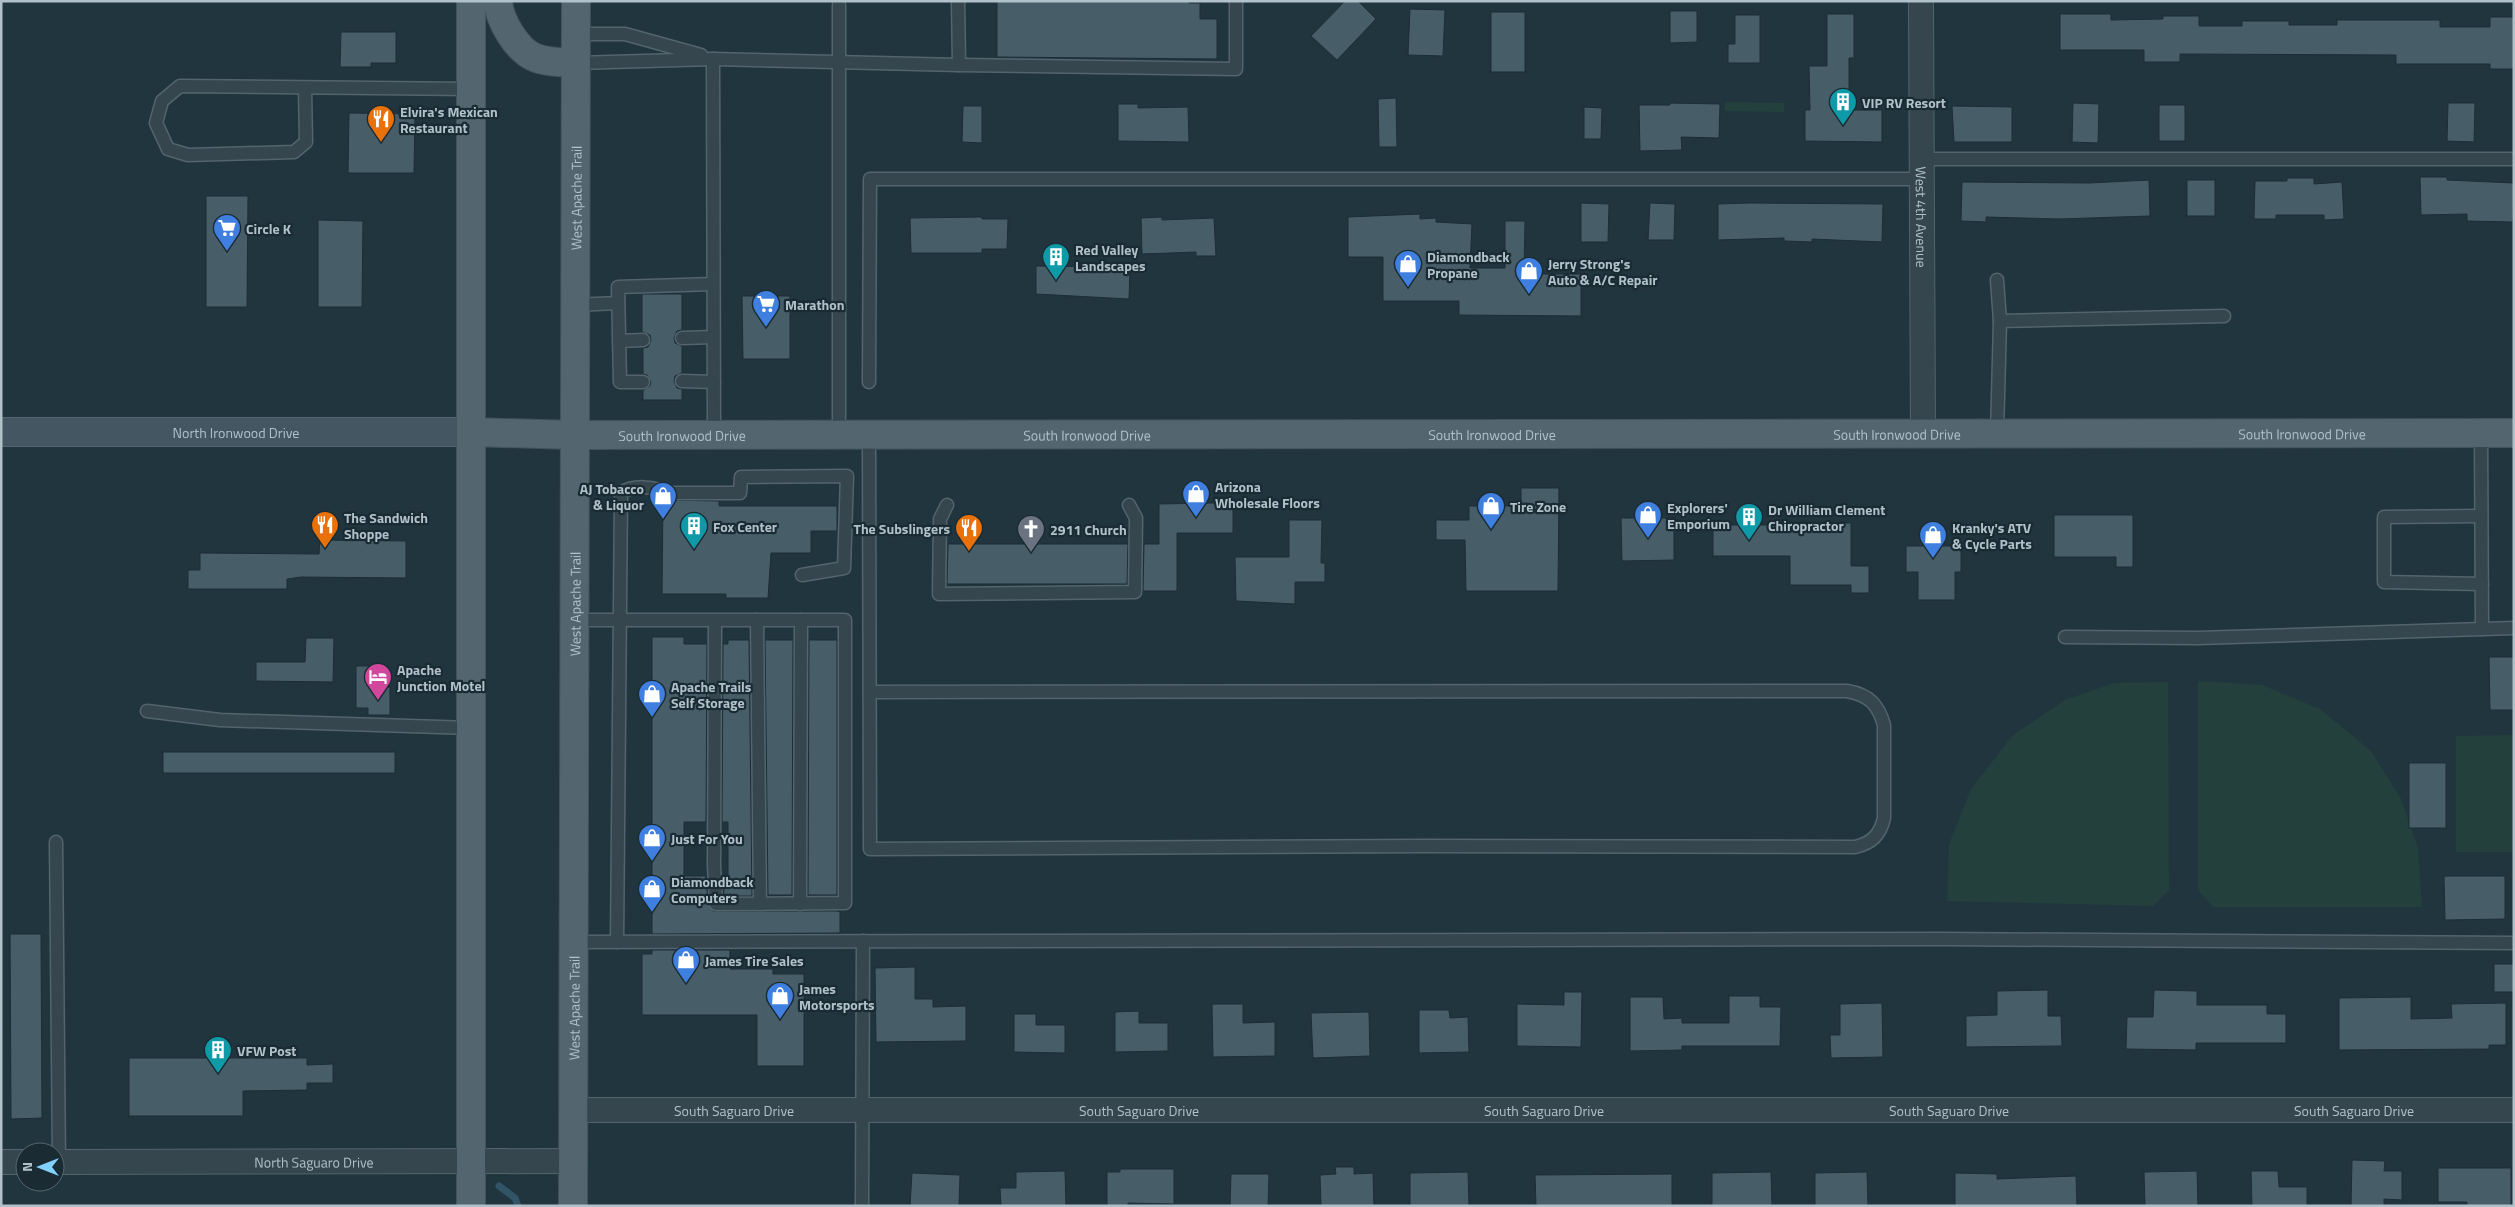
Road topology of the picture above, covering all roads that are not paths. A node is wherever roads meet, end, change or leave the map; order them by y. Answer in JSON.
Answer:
{"nodes":[{"id":1,"x":472,"y":1,"type":"edge"},
{"id":2,"x":498,"y":1,"type":"edge"},
{"id":3,"x":576,"y":1,"type":"edge"},
{"id":4,"x":958,"y":1,"type":"edge"},
{"id":5,"x":1236,"y":1,"type":"edge"},
{"id":6,"x":1921,"y":1,"type":"edge"},
{"id":7,"x":840,"y":5,"type":"dead end"},
{"id":8,"x":576,"y":34,"type":"junction"},
{"id":9,"x":713,"y":59,"type":"junction"},
{"id":10,"x":840,"y":62,"type":"junction"},
{"id":11,"x":576,"y":63,"type":"junction"},
{"id":12,"x":959,"y":65,"type":"junction"},
{"id":13,"x":305,"y":88,"type":"junction"},
{"id":14,"x":472,"y":89,"type":"junction"},
{"id":15,"x":2514,"y":159,"type":"edge"},
{"id":16,"x":1922,"y":169,"type":"junction"},
{"id":17,"x":1997,"y":280,"type":"dead end"},
{"id":18,"x":713,"y":284,"type":"junction"},
{"id":19,"x":618,"y":303,"type":"junction"},
{"id":20,"x":574,"y":305,"type":"junction"},
{"id":21,"x":2224,"y":316,"type":"dead end"},
{"id":22,"x":2000,"y":321,"type":"junction"},
{"id":23,"x":713,"y":337,"type":"junction"},
{"id":24,"x":682,"y":338,"type":"dead end"},
{"id":25,"x":642,"y":340,"type":"dead end"},
{"id":26,"x":619,"y":341,"type":"junction"},
{"id":27,"x":643,"y":382,"type":"dead end"},
{"id":28,"x":682,"y":382,"type":"dead end"},
{"id":29,"x":714,"y":382,"type":"junction"},
{"id":30,"x":869,"y":382,"type":"dead end"},
{"id":31,"x":1,"y":432,"type":"edge"},
{"id":32,"x":472,"y":432,"type":"junction"},
{"id":33,"x":2481,"y":433,"type":"junction"},
{"id":34,"x":2514,"y":433,"type":"edge"},
{"id":35,"x":1923,"y":434,"type":"junction"},
{"id":36,"x":1997,"y":434,"type":"junction"},
{"id":37,"x":574,"y":435,"type":"junction"},
{"id":38,"x":714,"y":435,"type":"junction"},
{"id":39,"x":840,"y":435,"type":"junction"},
{"id":40,"x":869,"y":435,"type":"junction"},
{"id":41,"x":947,"y":504,"type":"dead end"},
{"id":42,"x":1129,"y":506,"type":"dead end"},
{"id":43,"x":2481,"y":516,"type":"junction"},
{"id":44,"x":802,"y":574,"type":"dead end"},
{"id":45,"x":2482,"y":584,"type":"junction"},
{"id":46,"x":574,"y":620,"type":"junction"},
{"id":47,"x":620,"y":620,"type":"junction"},
{"id":48,"x":715,"y":620,"type":"junction"},
{"id":49,"x":758,"y":620,"type":"junction"},
{"id":50,"x":801,"y":620,"type":"junction"},
{"id":51,"x":2514,"y":628,"type":"edge"},
{"id":52,"x":2482,"y":629,"type":"junction"},
{"id":53,"x":2065,"y":637,"type":"dead end"},
{"id":54,"x":870,"y":692,"type":"junction"},
{"id":55,"x":146,"y":711,"type":"dead end"},
{"id":56,"x":471,"y":728,"type":"junction"},
{"id":57,"x":56,"y":842,"type":"dead end"},
{"id":58,"x":760,"y":904,"type":"junction"},
{"id":59,"x":800,"y":904,"type":"junction"},
{"id":60,"x":863,"y":941,"type":"junction"},
{"id":61,"x":574,"y":942,"type":"junction"},
{"id":62,"x":617,"y":942,"type":"junction"},
{"id":63,"x":2514,"y":943,"type":"edge"},
{"id":64,"x":574,"y":1110,"type":"junction"},
{"id":65,"x":863,"y":1110,"type":"junction"},
{"id":66,"x":2514,"y":1110,"type":"edge"},
{"id":67,"x":57,"y":1142,"type":"edge"},
{"id":68,"x":471,"y":1161,"type":"junction"},
{"id":69,"x":573,"y":1161,"type":"junction"},
{"id":70,"x":1,"y":1162,"type":"edge"},
{"id":71,"x":15,"y":1162,"type":"edge"},
{"id":72,"x":65,"y":1162,"type":"edge"},
{"id":73,"x":471,"y":1206,"type":"edge"},
{"id":74,"x":573,"y":1206,"type":"edge"},
{"id":75,"x":862,"y":1206,"type":"edge"}],
"edges":[{"from":1,"to":14,"type":"main road"},
{"from":2,"to":11,"type":"main road"},
{"from":3,"to":8,"type":"main road","name":"West Apache Trail"},
{"from":4,"to":12,"type":"lane"},
{"from":5,"to":12,"type":"lane"},
{"from":6,"to":16,"type":"street","name":"West 4th Avenue"},
{"from":7,"to":10,"type":"lane"},
{"from":8,"to":9,"type":"lane"},
{"from":8,"to":11,"type":"main road","name":"West Apache Trail"},
{"from":9,"to":10,"type":"lane"},
{"from":9,"to":11,"type":"lane"},
{"from":9,"to":18,"type":"lane"},
{"from":10,"to":12,"type":"lane"},
{"from":10,"to":39,"type":"lane"},
{"from":11,"to":20,"type":"main road","name":"West Apache Trail"},
{"from":13,"to":13,"type":"lane"},
{"from":13,"to":14,"type":"lane"},
{"from":14,"to":32,"type":"main road"},
{"from":15,"to":16,"type":"lane"},
{"from":16,"to":30,"type":"lane"},
{"from":16,"to":35,"type":"street","name":"West 4th Avenue"},
{"from":17,"to":22,"type":"lane"},
{"from":18,"to":19,"type":"lane"},
{"from":18,"to":23,"type":"lane"},
{"from":19,"to":20,"type":"lane"},
{"from":19,"to":26,"type":"lane"},
{"from":20,"to":37,"type":"main road","name":"West Apache Trail"},
{"from":21,"to":22,"type":"lane"},
{"from":22,"to":36,"type":"lane"},
{"from":23,"to":24,"type":"lane"},
{"from":23,"to":29,"type":"lane"},
{"from":25,"to":26,"type":"lane"},
{"from":26,"to":27,"type":"lane"},
{"from":28,"to":29,"type":"lane"},
{"from":29,"to":38,"type":"lane"},
{"from":31,"to":32,"type":"main road","name":"North Ironwood Drive"},
{"from":32,"to":37,"type":"main road","name":"South Ironwood Drive"},
{"from":32,"to":56,"type":"main road"},
{"from":33,"to":34,"type":"main road","name":"South Ironwood Drive"},
{"from":33,"to":36,"type":"main road","name":"South Ironwood Drive"},
{"from":33,"to":43,"type":"lane"},
{"from":35,"to":36,"type":"main road","name":"South Ironwood Drive"},
{"from":35,"to":40,"type":"main road","name":"South Ironwood Drive"},
{"from":37,"to":38,"type":"main road","name":"South Ironwood Drive"},
{"from":37,"to":46,"type":"main road","name":"West Apache Trail"},
{"from":38,"to":39,"type":"main road","name":"South Ironwood Drive"},
{"from":39,"to":40,"type":"main road","name":"South Ironwood Drive"},
{"from":40,"to":54,"type":"lane"},
{"from":41,"to":42,"type":"lane"},
{"from":43,"to":45,"type":"lane"},
{"from":43,"to":45,"type":"lane"},
{"from":44,"to":47,"type":"lane"},
{"from":45,"to":52,"type":"lane"},
{"from":46,"to":47,"type":"lane"},
{"from":46,"to":61,"type":"main road","name":"West Apache Trail"},
{"from":47,"to":48,"type":"lane"},
{"from":47,"to":62,"type":"lane"},
{"from":48,"to":49,"type":"lane"},
{"from":48,"to":58,"type":"lane"},
{"from":49,"to":50,"type":"lane"},
{"from":49,"to":58,"type":"lane"},
{"from":50,"to":59,"type":"lane"},
{"from":50,"to":59,"type":"lane"},
{"from":51,"to":52,"type":"lane"},
{"from":52,"to":53,"type":"lane"},
{"from":54,"to":54,"type":"lane"},
{"from":55,"to":56,"type":"lane"},
{"from":56,"to":68,"type":"main road"},
{"from":57,"to":67,"type":"lane"},
{"from":58,"to":59,"type":"lane"},
{"from":60,"to":62,"type":"lane"},
{"from":60,"to":63,"type":"lane"},
{"from":60,"to":65,"type":"lane"},
{"from":61,"to":62,"type":"lane"},
{"from":61,"to":64,"type":"main road","name":"West Apache Trail"},
{"from":64,"to":65,"type":"street","name":"South Saguaro Drive"},
{"from":64,"to":69,"type":"main road","name":"West Apache Trail"},
{"from":65,"to":66,"type":"street","name":"South Saguaro Drive"},
{"from":65,"to":75,"type":"lane"},
{"from":68,"to":69,"type":"street","name":"North Saguaro Drive"},
{"from":68,"to":72,"type":"street","name":"North Saguaro Drive"},
{"from":68,"to":73,"type":"main road"},
{"from":69,"to":74,"type":"main road","name":"West Apache Trail"},
{"from":70,"to":71,"type":"street"}]}
